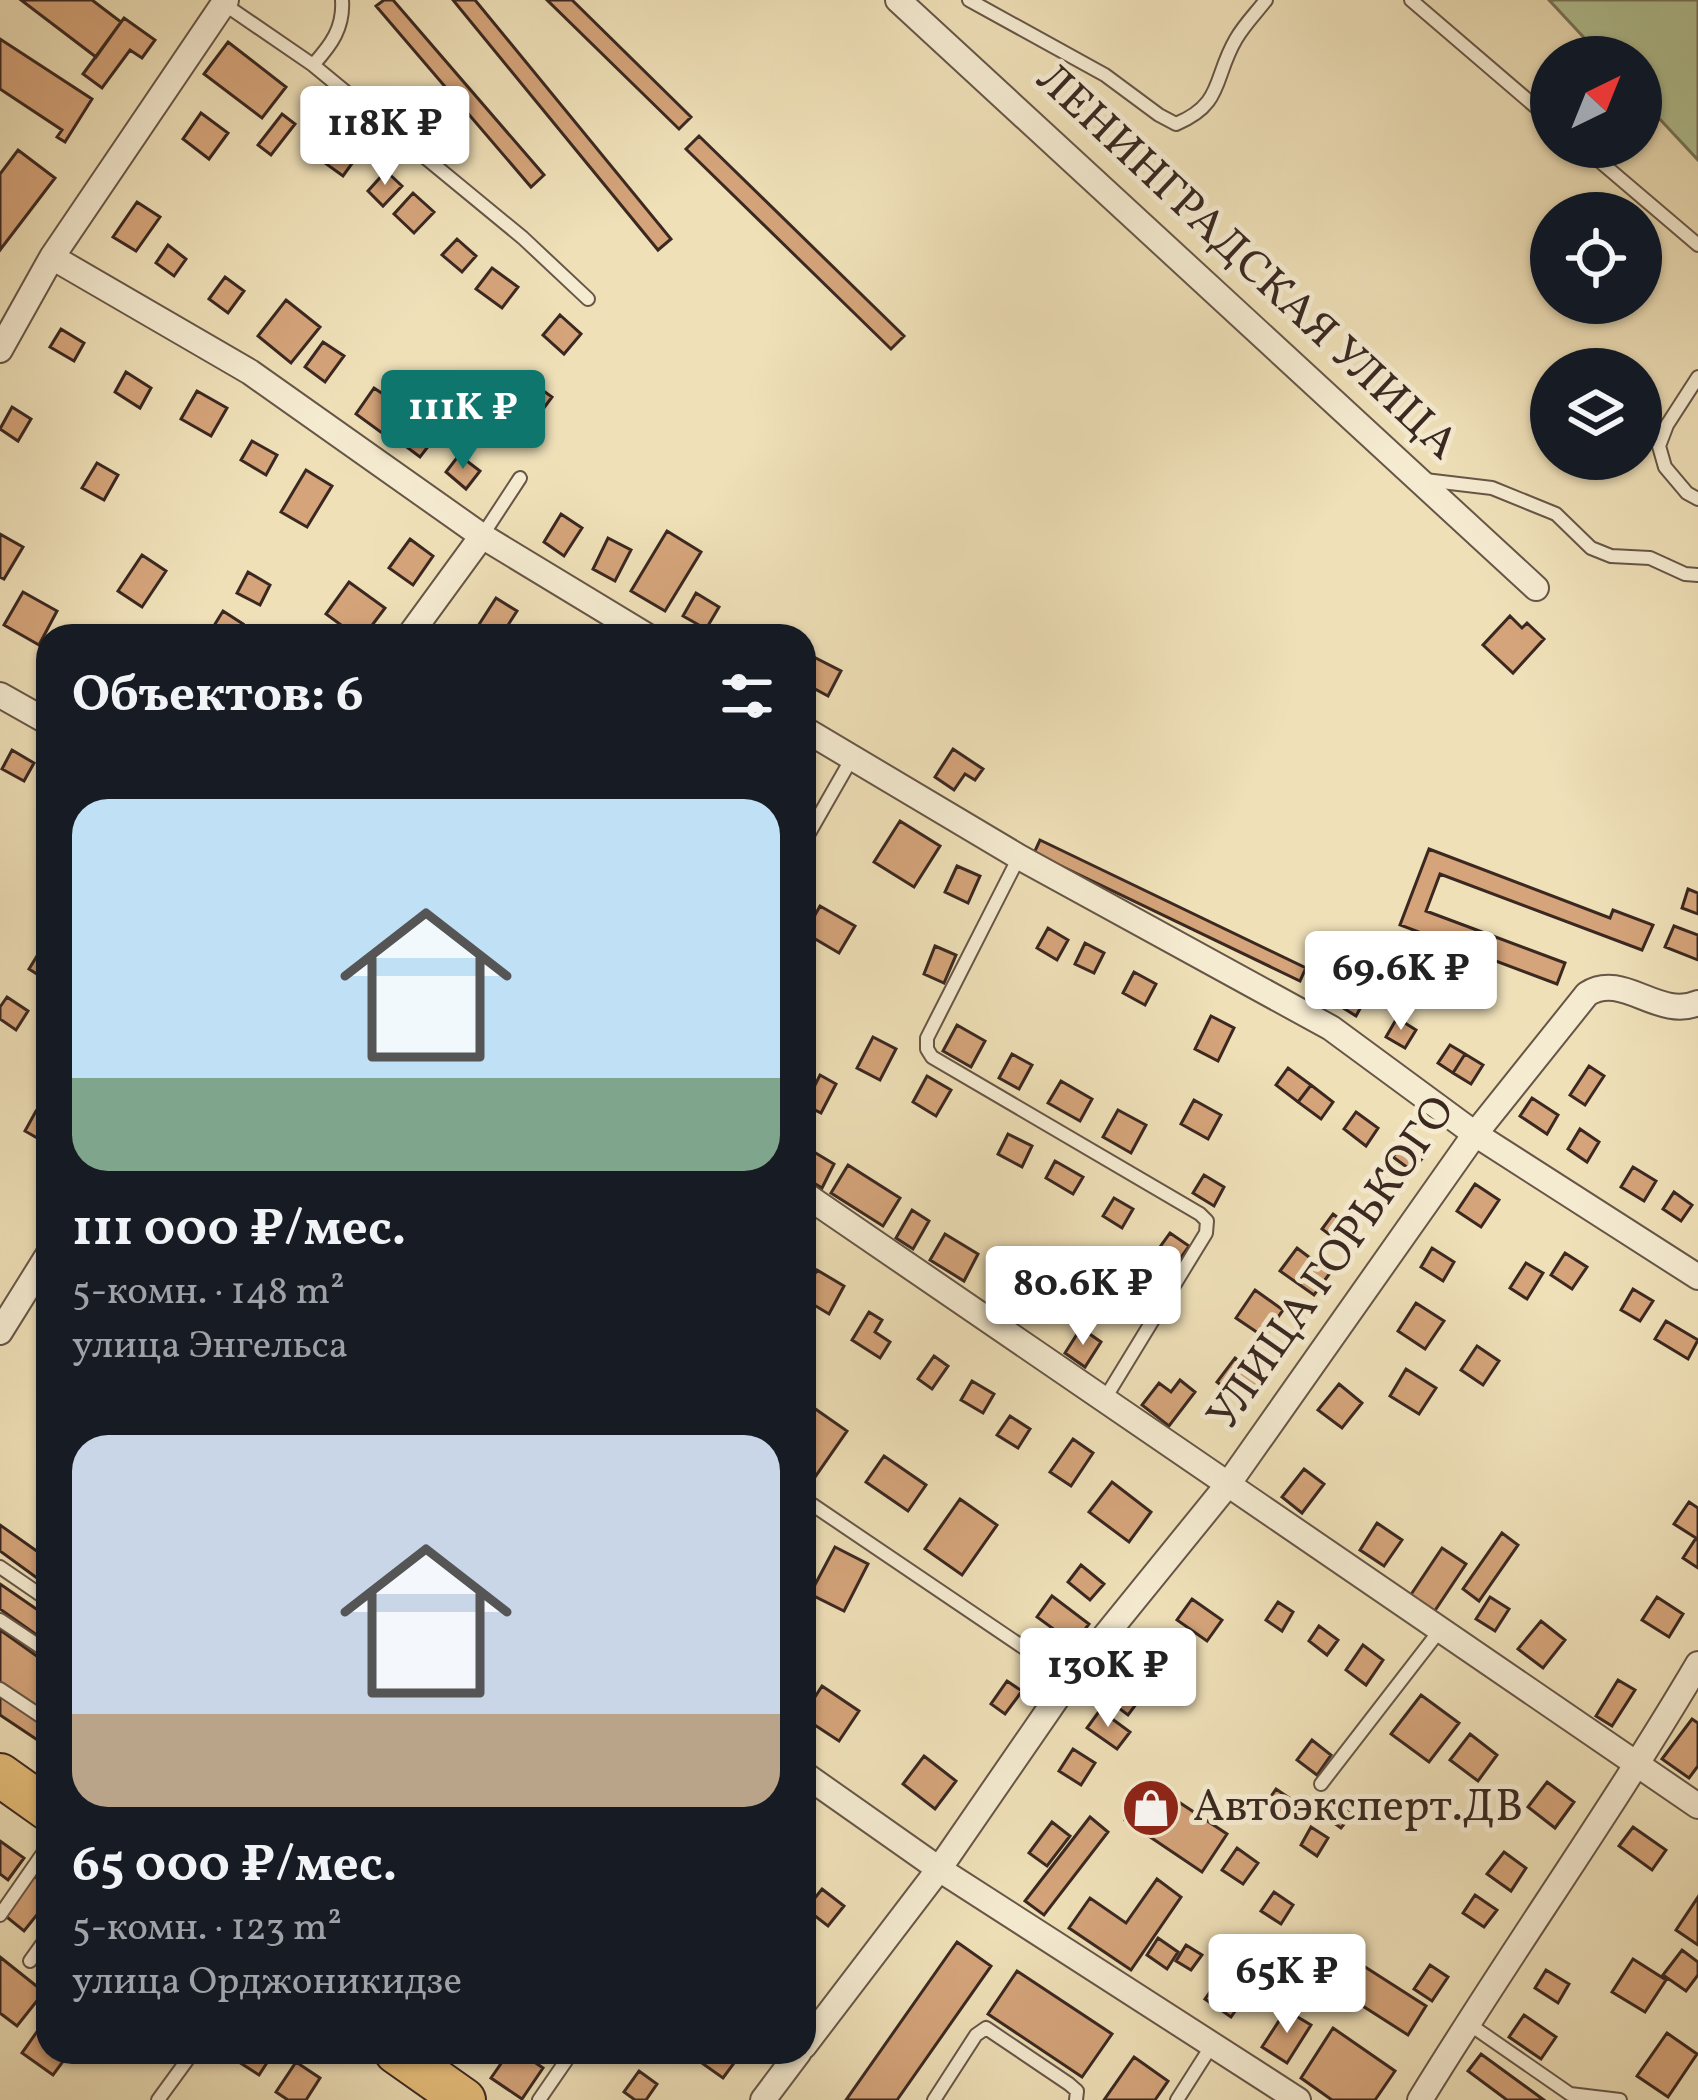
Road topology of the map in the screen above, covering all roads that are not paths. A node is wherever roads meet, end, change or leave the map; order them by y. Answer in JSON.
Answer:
{"nodes":[{"id":1,"x":343,"y":0,"type":"edge"},
{"id":2,"x":898,"y":0,"type":"edge"},
{"id":3,"x":969,"y":0,"type":"edge"},
{"id":4,"x":1266,"y":0,"type":"edge"},
{"id":5,"x":1411,"y":0,"type":"edge"},
{"id":6,"x":225,"y":2,"type":"edge"},
{"id":7,"x":314,"y":65,"type":"junction"},
{"id":8,"x":1530,"y":102,"type":"edge"},
{"id":9,"x":1607,"y":168,"type":"edge"},
{"id":10,"x":1698,"y":245,"type":"edge"},
{"id":11,"x":52,"y":257,"type":"junction"},
{"id":12,"x":588,"y":299,"type":"dead end"},
{"id":13,"x":0,"y":350,"type":"edge"},
{"id":14,"x":1698,"y":377,"type":"edge"},
{"id":15,"x":520,"y":478,"type":"dead end"},
{"id":16,"x":1418,"y":478,"type":"junction"},
{"id":17,"x":1698,"y":499,"type":"edge"},
{"id":18,"x":482,"y":536,"type":"junction"},
{"id":19,"x":1698,"y":574,"type":"edge"},
{"id":20,"x":1536,"y":588,"type":"dead end"},
{"id":21,"x":418,"y":624,"type":"edge"},
{"id":22,"x":627,"y":624,"type":"edge"},
{"id":23,"x":0,"y":695,"type":"edge"},
{"id":24,"x":36,"y":715,"type":"edge"},
{"id":25,"x":816,"y":736,"type":"edge"},
{"id":26,"x":851,"y":758,"type":"junction"},
{"id":27,"x":816,"y":821,"type":"edge"},
{"id":28,"x":1019,"y":857,"type":"junction"},
{"id":29,"x":1698,"y":1003,"type":"edge"},
{"id":30,"x":1475,"y":1134,"type":"junction"},
{"id":31,"x":816,"y":1202,"type":"edge"},
{"id":32,"x":36,"y":1274,"type":"edge"},
{"id":33,"x":1698,"y":1277,"type":"edge"},
{"id":34,"x":0,"y":1332,"type":"edge"},
{"id":35,"x":1104,"y":1400,"type":"junction"},
{"id":36,"x":1229,"y":1483,"type":"junction"},
{"id":37,"x":816,"y":1507,"type":"edge"},
{"id":38,"x":0,"y":1568,"type":"edge"},
{"id":39,"x":36,"y":1592,"type":"edge"},
{"id":40,"x":0,"y":1620,"type":"edge"},
{"id":41,"x":1441,"y":1629,"type":"junction"},
{"id":42,"x":36,"y":1644,"type":"edge"},
{"id":43,"x":1698,"y":1664,"type":"edge"},
{"id":44,"x":1070,"y":1679,"type":"junction"},
{"id":45,"x":0,"y":1689,"type":"edge"},
{"id":46,"x":36,"y":1713,"type":"edge"},
{"id":47,"x":1638,"y":1765,"type":"junction"},
{"id":48,"x":0,"y":1775,"type":"edge"},
{"id":49,"x":816,"y":1782,"type":"edge"},
{"id":50,"x":1321,"y":1784,"type":"dead end"},
{"id":51,"x":36,"y":1800,"type":"edge"},
{"id":52,"x":1698,"y":1806,"type":"edge"},
{"id":53,"x":36,"y":1859,"type":"edge"},
{"id":54,"x":939,"y":1868,"type":"junction"},
{"id":55,"x":6,"y":1893,"type":"edge"},
{"id":56,"x":0,"y":1915,"type":"edge"},
{"id":57,"x":36,"y":1953,"type":"edge"},
{"id":58,"x":30,"y":1961,"type":"dead end"},
{"id":59,"x":1466,"y":2023,"type":"junction"},
{"id":60,"x":816,"y":2031,"type":"edge"},
{"id":61,"x":1212,"y":2045,"type":"junction"},
{"id":62,"x":184,"y":2064,"type":"edge"},
{"id":63,"x":413,"y":2064,"type":"edge"},
{"id":64,"x":564,"y":2064,"type":"edge"},
{"id":65,"x":791,"y":2064,"type":"edge"},
{"id":66,"x":766,"y":2099,"type":"edge"},
{"id":67,"x":158,"y":2100,"type":"edge"},
{"id":68,"x":464,"y":2100,"type":"edge"},
{"id":69,"x":539,"y":2100,"type":"edge"},
{"id":70,"x":934,"y":2100,"type":"edge"},
{"id":71,"x":1076,"y":2100,"type":"edge"},
{"id":72,"x":1177,"y":2100,"type":"edge"},
{"id":73,"x":1298,"y":2100,"type":"edge"},
{"id":74,"x":1420,"y":2100,"type":"edge"},
{"id":75,"x":1620,"y":2100,"type":"edge"}],
"edges":[{"from":1,"to":7,"type":"lane"},
{"from":2,"to":16,"type":"street","name":"ЛЕНИНГРАДСКАЯ УЛИЦА"},
{"from":3,"to":4,"type":"lane"},
{"from":5,"to":8,"type":"lane"},
{"from":6,"to":7,"type":"lane"},
{"from":6,"to":11,"type":"street"},
{"from":7,"to":12,"type":"lane"},
{"from":9,"to":10,"type":"lane"},
{"from":11,"to":13,"type":"street"},
{"from":11,"to":18,"type":"street"},
{"from":14,"to":17,"type":"lane"},
{"from":15,"to":18,"type":"lane"},
{"from":16,"to":19,"type":"lane"},
{"from":16,"to":20,"type":"street","name":"ЛЕНИНГРАДСКАЯ УЛИЦА"},
{"from":18,"to":21,"type":"street"},
{"from":18,"to":22,"type":"street"},
{"from":23,"to":24,"type":"street"},
{"from":25,"to":26,"type":"street"},
{"from":26,"to":27,"type":"lane"},
{"from":26,"to":28,"type":"street"},
{"from":28,"to":30,"type":"street"},
{"from":28,"to":35,"type":"lane"},
{"from":29,"to":30,"type":"street","name":"УЛИЦА ГОРЬКОГО"},
{"from":30,"to":33,"type":"street"},
{"from":30,"to":36,"type":"street","name":"УЛИЦА ГОРЬКОГО"},
{"from":31,"to":35,"type":"street"},
{"from":32,"to":34,"type":"street"},
{"from":35,"to":36,"type":"street"},
{"from":36,"to":41,"type":"street"},
{"from":36,"to":44,"type":"street","name":"УЛИЦА ГОРЬКОГО"},
{"from":37,"to":44,"type":"lane"},
{"from":38,"to":39,"type":"lane"},
{"from":40,"to":42,"type":"lane"},
{"from":41,"to":47,"type":"street"},
{"from":41,"to":50,"type":"lane"},
{"from":43,"to":47,"type":"street"},
{"from":44,"to":54,"type":"street","name":"УЛИЦА ГОРЬКОГО"},
{"from":45,"to":46,"type":"lane"},
{"from":47,"to":52,"type":"street"},
{"from":47,"to":59,"type":"street"},
{"from":48,"to":51,"type":"highway"},
{"from":49,"to":54,"type":"street"},
{"from":53,"to":55,"type":"lane"},
{"from":54,"to":60,"type":"street","name":"УЛИЦА ГОРЬКОГО"},
{"from":54,"to":61,"type":"street"},
{"from":55,"to":56,"type":"lane"},
{"from":57,"to":58,"type":"lane"},
{"from":59,"to":74,"type":"street"},
{"from":59,"to":75,"type":"lane"},
{"from":61,"to":72,"type":"lane"},
{"from":61,"to":73,"type":"street"},
{"from":62,"to":67,"type":"lane"},
{"from":63,"to":68,"type":"highway"},
{"from":64,"to":69,"type":"lane"},
{"from":65,"to":66,"type":"street","name":"УЛИЦА ГОРЬКОГО"},
{"from":70,"to":71,"type":"lane"}]}
